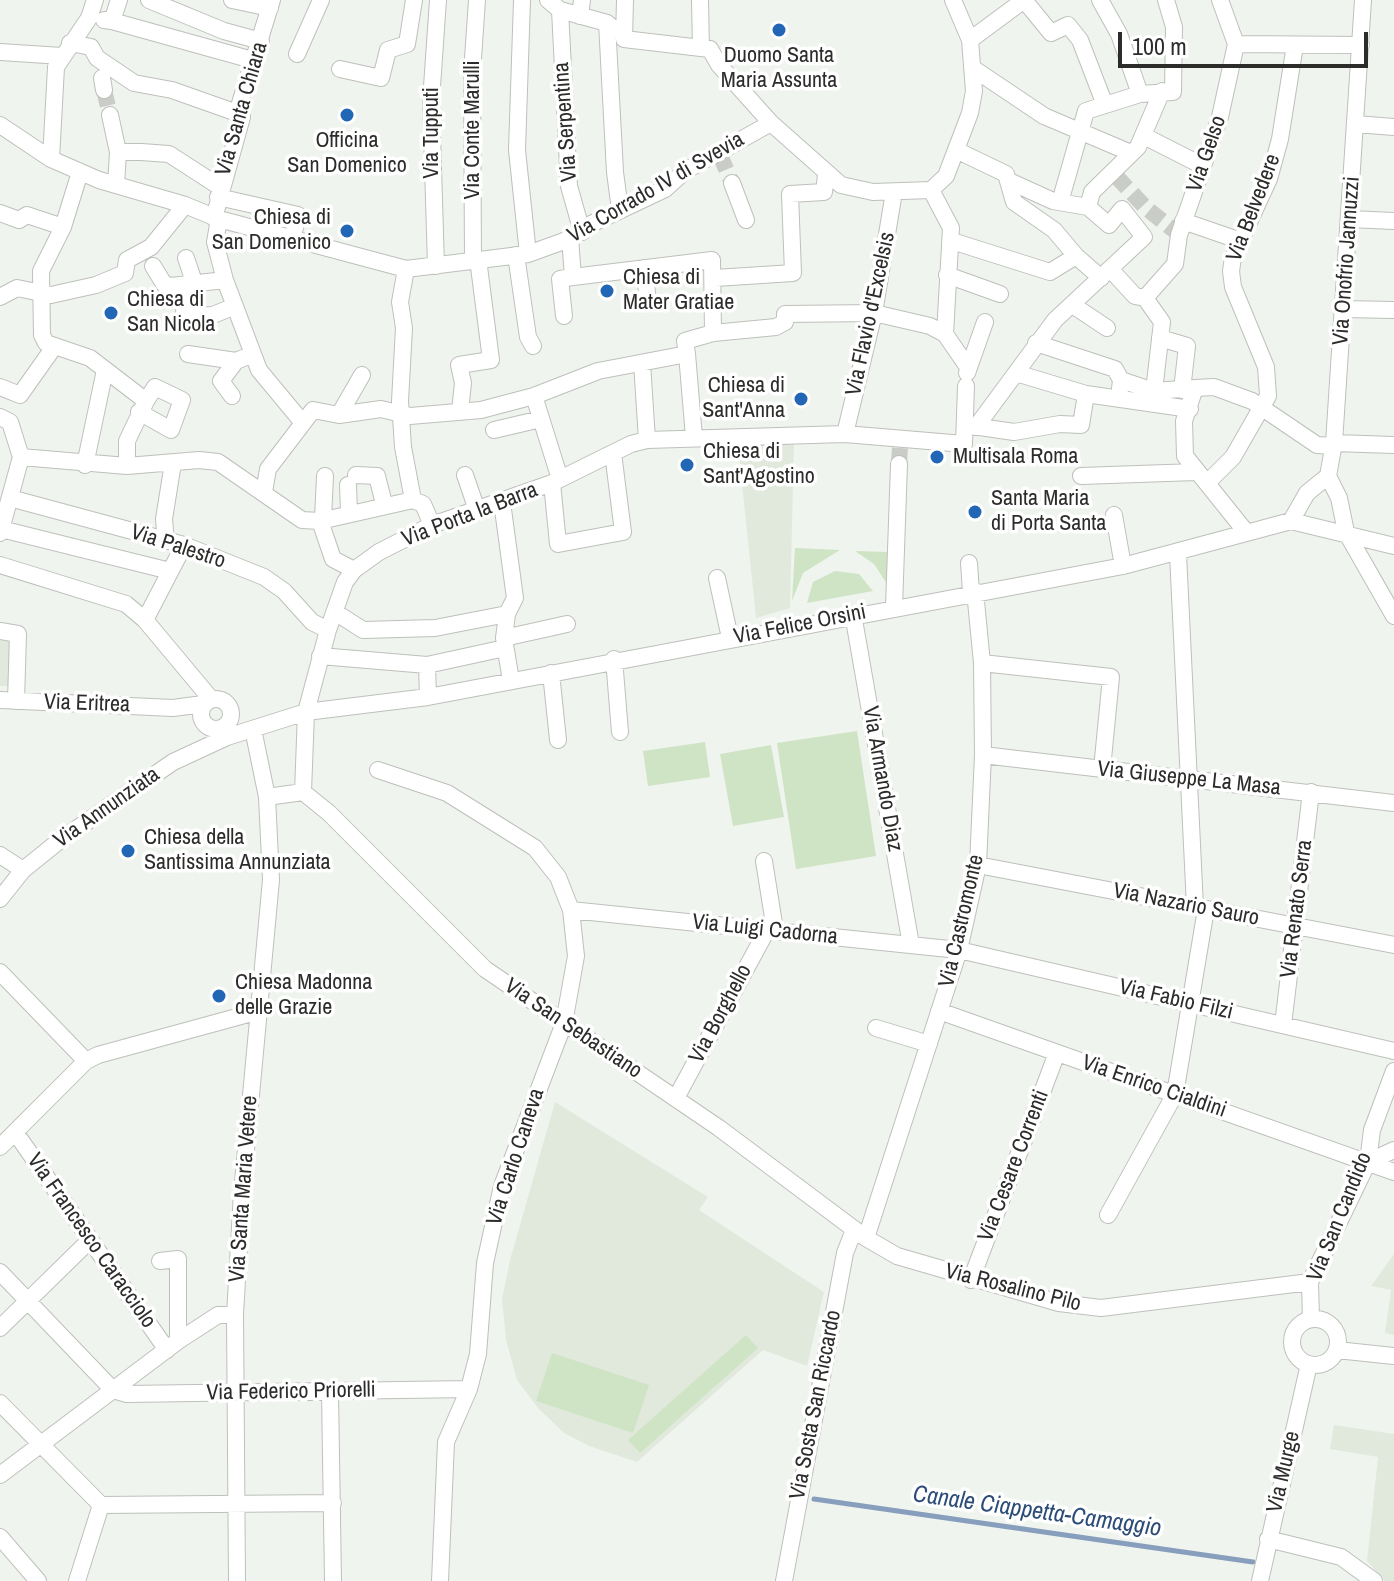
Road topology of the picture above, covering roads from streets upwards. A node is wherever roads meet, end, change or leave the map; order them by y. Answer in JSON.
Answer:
{"nodes":[{"id":1,"x":95,"y":0,"type":"edge"},
{"id":2,"x":119,"y":0,"type":"edge"},
{"id":3,"x":149,"y":0,"type":"edge"},
{"id":4,"x":232,"y":0,"type":"edge"},
{"id":5,"x":321,"y":0,"type":"edge"},
{"id":6,"x":414,"y":0,"type":"edge"},
{"id":7,"x":438,"y":0,"type":"edge"},
{"id":8,"x":477,"y":0,"type":"edge"},
{"id":9,"x":522,"y":0,"type":"edge"},
{"id":10,"x":625,"y":0,"type":"edge"},
{"id":11,"x":700,"y":0,"type":"edge"},
{"id":12,"x":953,"y":0,"type":"edge"},
{"id":13,"x":1024,"y":0,"type":"edge"},
{"id":14,"x":1100,"y":0,"type":"edge"},
{"id":15,"x":1166,"y":0,"type":"edge"},
{"id":16,"x":1220,"y":0,"type":"edge"},
{"id":17,"x":1363,"y":0,"type":"edge"},
{"id":18,"x":271,"y":4,"type":"edge"},
{"id":19,"x":554,"y":5,"type":"edge"},
{"id":20,"x":581,"y":8,"type":"edge"},
{"id":21,"x":89,"y":18,"type":"junction"},
{"id":22,"x":112,"y":21,"type":"junction"},
{"id":23,"x":411,"y":22,"type":"junction"},
{"id":24,"x":607,"y":23,"type":"junction"},
{"id":25,"x":435,"y":24,"type":"junction"},
{"id":26,"x":624,"y":39,"type":"junction"},
{"id":27,"x":970,"y":40,"type":"junction"},
{"id":28,"x":261,"y":41,"type":"junction"},
{"id":29,"x":1236,"y":44,"type":"junction"},
{"id":30,"x":1295,"y":45,"type":"junction"},
{"id":31,"x":1361,"y":45,"type":"junction"},
{"id":32,"x":701,"y":48,"type":"junction"},
{"id":33,"x":66,"y":50,"type":"junction"},
{"id":34,"x":0,"y":52,"type":"edge"},
{"id":35,"x":297,"y":54,"type":"dead end"},
{"id":36,"x":256,"y":61,"type":"junction"},
{"id":37,"x":340,"y":69,"type":"dead end"},
{"id":38,"x":974,"y":69,"type":"junction"},
{"id":39,"x":1167,"y":91,"type":"junction"},
{"id":40,"x":1140,"y":94,"type":"junction"},
{"id":41,"x":1105,"y":105,"type":"junction"},
{"id":42,"x":237,"y":113,"type":"junction"},
{"id":43,"x":110,"y":115,"type":"tunnel mouth"},
{"id":44,"x":771,"y":123,"type":"junction"},
{"id":45,"x":1356,"y":124,"type":"junction"},
{"id":46,"x":0,"y":125,"type":"edge"},
{"id":47,"x":1394,"y":127,"type":"edge"},
{"id":48,"x":1081,"y":131,"type":"junction"},
{"id":49,"x":1144,"y":136,"type":"junction"},
{"id":50,"x":956,"y":150,"type":"junction"},
{"id":51,"x":118,"y":152,"type":"junction"},
{"id":52,"x":1131,"y":153,"type":"junction"},
{"id":53,"x":51,"y":159,"type":"junction"},
{"id":54,"x":1203,"y":166,"type":"junction"},
{"id":55,"x":80,"y":172,"type":"junction"},
{"id":56,"x":826,"y":175,"type":"junction"},
{"id":57,"x":1009,"y":181,"type":"junction"},
{"id":58,"x":732,"y":183,"type":"tunnel mouth"},
{"id":59,"x":116,"y":185,"type":"junction"},
{"id":60,"x":931,"y":190,"type":"junction"},
{"id":61,"x":219,"y":192,"type":"junction"},
{"id":62,"x":894,"y":192,"type":"junction"},
{"id":63,"x":1060,"y":202,"type":"junction"},
{"id":64,"x":185,"y":205,"type":"junction"},
{"id":65,"x":1088,"y":207,"type":"junction"},
{"id":66,"x":620,"y":210,"type":"junction"},
{"id":67,"x":0,"y":213,"type":"edge"},
{"id":68,"x":216,"y":218,"type":"junction"},
{"id":69,"x":1349,"y":219,"type":"junction"},
{"id":70,"x":746,"y":220,"type":"dead end"},
{"id":71,"x":1394,"y":221,"type":"edge"},
{"id":72,"x":63,"y":227,"type":"junction"},
{"id":73,"x":1179,"y":229,"type":"junction"},
{"id":74,"x":576,"y":235,"type":"junction"},
{"id":75,"x":292,"y":240,"type":"junction"},
{"id":76,"x":952,"y":241,"type":"junction"},
{"id":77,"x":1241,"y":241,"type":"junction"},
{"id":78,"x":522,"y":255,"type":"junction"},
{"id":79,"x":1076,"y":256,"type":"junction"},
{"id":80,"x":149,"y":257,"type":"junction"},
{"id":81,"x":186,"y":258,"type":"dead end"},
{"id":82,"x":475,"y":259,"type":"junction"},
{"id":83,"x":436,"y":266,"type":"junction"},
{"id":84,"x":644,"y":268,"type":"junction"},
{"id":85,"x":406,"y":269,"type":"junction"},
{"id":86,"x":1106,"y":273,"type":"junction"},
{"id":87,"x":947,"y":275,"type":"junction"},
{"id":88,"x":573,"y":277,"type":"junction"},
{"id":89,"x":715,"y":278,"type":"junction"},
{"id":90,"x":225,"y":280,"type":"junction"},
{"id":91,"x":190,"y":285,"type":"junction"},
{"id":92,"x":39,"y":294,"type":"junction"},
{"id":93,"x":1000,"y":294,"type":"dead end"},
{"id":94,"x":0,"y":297,"type":"edge"},
{"id":95,"x":1145,"y":298,"type":"junction"},
{"id":96,"x":648,"y":300,"type":"dead end"},
{"id":97,"x":235,"y":306,"type":"junction"},
{"id":98,"x":1074,"y":306,"type":"junction"},
{"id":99,"x":1343,"y":309,"type":"junction"},
{"id":100,"x":1394,"y":310,"type":"edge"},
{"id":101,"x":874,"y":313,"type":"junction"},
{"id":102,"x":564,"y":316,"type":"dead end"},
{"id":103,"x":985,"y":322,"type":"dead end"},
{"id":104,"x":1107,"y":328,"type":"dead end"},
{"id":105,"x":713,"y":333,"type":"junction"},
{"id":106,"x":945,"y":334,"type":"junction"},
{"id":107,"x":1160,"y":338,"type":"junction"},
{"id":108,"x":1036,"y":343,"type":"junction"},
{"id":109,"x":533,"y":346,"type":"dead end"},
{"id":110,"x":54,"y":347,"type":"junction"},
{"id":111,"x":188,"y":354,"type":"dead end"},
{"id":112,"x":253,"y":354,"type":"junction"},
{"id":113,"x":687,"y":354,"type":"junction"},
{"id":114,"x":236,"y":361,"type":"junction"},
{"id":115,"x":642,"y":363,"type":"junction"},
{"id":116,"x":105,"y":370,"type":"junction"},
{"id":117,"x":1016,"y":373,"type":"junction"},
{"id":118,"x":362,"y":375,"type":"dead end"},
{"id":119,"x":966,"y":376,"type":"junction"},
{"id":120,"x":1121,"y":380,"type":"junction"},
{"id":121,"x":1189,"y":389,"type":"junction"},
{"id":122,"x":1154,"y":391,"type":"junction"},
{"id":123,"x":2,"y":393,"type":"edge"},
{"id":124,"x":1086,"y":394,"type":"junction"},
{"id":125,"x":232,"y":396,"type":"dead end"},
{"id":126,"x":534,"y":396,"type":"junction"},
{"id":127,"x":1119,"y":398,"type":"junction"},
{"id":128,"x":1190,"y":409,"type":"junction"},
{"id":129,"x":1262,"y":409,"type":"junction"},
{"id":130,"x":460,"y":411,"type":"junction"},
{"id":131,"x":401,"y":412,"type":"junction"},
{"id":132,"x":339,"y":415,"type":"junction"},
{"id":133,"x":0,"y":417,"type":"edge"},
{"id":134,"x":541,"y":419,"type":"junction"},
{"id":135,"x":303,"y":423,"type":"junction"},
{"id":136,"x":970,"y":426,"type":"junction"},
{"id":137,"x":494,"y":430,"type":"dead end"},
{"id":138,"x":845,"y":434,"type":"junction"},
{"id":139,"x":694,"y":437,"type":"junction"},
{"id":140,"x":639,"y":442,"type":"junction"},
{"id":141,"x":1334,"y":444,"type":"junction"},
{"id":142,"x":1394,"y":445,"type":"edge"},
{"id":143,"x":900,"y":450,"type":"junction"},
{"id":144,"x":613,"y":453,"type":"junction"},
{"id":145,"x":173,"y":463,"type":"junction"},
{"id":146,"x":85,"y":465,"type":"junction"},
{"id":147,"x":127,"y":466,"type":"junction"},
{"id":148,"x":12,"y":467,"type":"edge"},
{"id":149,"x":465,"y":475,"type":"dead end"},
{"id":150,"x":325,"y":476,"type":"dead end"},
{"id":151,"x":1081,"y":476,"type":"dead end"},
{"id":152,"x":1328,"y":476,"type":"junction"},
{"id":153,"x":1202,"y":477,"type":"junction"},
{"id":154,"x":556,"y":481,"type":"junction"},
{"id":155,"x":264,"y":492,"type":"junction"},
{"id":156,"x":10,"y":498,"type":"junction"},
{"id":157,"x":399,"y":502,"type":"junction"},
{"id":158,"x":502,"y":502,"type":"junction"},
{"id":159,"x":477,"y":510,"type":"junction"},
{"id":160,"x":349,"y":513,"type":"junction"},
{"id":161,"x":1114,"y":515,"type":"dead end"},
{"id":162,"x":322,"y":520,"type":"junction"},
{"id":163,"x":1291,"y":521,"type":"junction"},
{"id":164,"x":432,"y":525,"type":"junction"},
{"id":165,"x":1,"y":531,"type":"edge"},
{"id":166,"x":1246,"y":532,"type":"junction"},
{"id":167,"x":1346,"y":532,"type":"junction"},
{"id":168,"x":166,"y":541,"type":"junction"},
{"id":169,"x":184,"y":545,"type":"junction"},
{"id":170,"x":1394,"y":546,"type":"edge"},
{"id":171,"x":1178,"y":554,"type":"junction"},
{"id":172,"x":969,"y":563,"type":"dead end"},
{"id":173,"x":0,"y":565,"type":"edge"},
{"id":174,"x":1123,"y":566,"type":"junction"},
{"id":175,"x":354,"y":570,"type":"junction"},
{"id":176,"x":170,"y":571,"type":"junction"},
{"id":177,"x":717,"y":578,"type":"dead end"},
{"id":178,"x":973,"y":592,"type":"junction"},
{"id":179,"x":894,"y":607,"type":"junction"},
{"id":180,"x":335,"y":612,"type":"junction"},
{"id":181,"x":507,"y":614,"type":"junction"},
{"id":182,"x":853,"y":614,"type":"junction"},
{"id":183,"x":1394,"y":616,"type":"edge"},
{"id":184,"x":145,"y":620,"type":"junction"},
{"id":185,"x":567,"y":624,"type":"dead end"},
{"id":186,"x":328,"y":630,"type":"junction"},
{"id":187,"x":0,"y":631,"type":"edge"},
{"id":188,"x":730,"y":638,"type":"junction"},
{"id":189,"x":505,"y":643,"type":"junction"},
{"id":190,"x":320,"y":656,"type":"junction"},
{"id":191,"x":614,"y":659,"type":"junction"},
{"id":192,"x":982,"y":663,"type":"junction"},
{"id":193,"x":427,"y":665,"type":"junction"},
{"id":194,"x":551,"y":673,"type":"junction"},
{"id":195,"x":511,"y":681,"type":"junction"},
{"id":196,"x":428,"y":697,"type":"junction"},
{"id":197,"x":8,"y":701,"type":"edge"},
{"id":198,"x":205,"y":706,"type":"junction"},
{"id":199,"x":306,"y":712,"type":"junction"},
{"id":200,"x":227,"y":726,"type":"junction"},
{"id":201,"x":253,"y":729,"type":"junction"},
{"id":202,"x":620,"y":732,"type":"dead end"},
{"id":203,"x":558,"y":740,"type":"dead end"},
{"id":204,"x":983,"y":755,"type":"junction"},
{"id":205,"x":1102,"y":769,"type":"junction"},
{"id":206,"x":378,"y":770,"type":"dead end"},
{"id":207,"x":1188,"y":779,"type":"junction"},
{"id":208,"x":303,"y":792,"type":"junction"},
{"id":209,"x":1311,"y":792,"type":"junction"},
{"id":210,"x":267,"y":797,"type":"junction"},
{"id":211,"x":1394,"y":803,"type":"edge"},
{"id":212,"x":0,"y":855,"type":"edge"},
{"id":213,"x":764,"y":861,"type":"dead end"},
{"id":214,"x":978,"y":865,"type":"junction"},
{"id":215,"x":23,"y":870,"type":"junction"},
{"id":216,"x":0,"y":899,"type":"edge"},
{"id":217,"x":1201,"y":908,"type":"junction"},
{"id":218,"x":571,"y":910,"type":"junction"},
{"id":219,"x":1295,"y":926,"type":"junction"},
{"id":220,"x":771,"y":930,"type":"junction"},
{"id":221,"x":911,"y":945,"type":"junction"},
{"id":222,"x":1394,"y":945,"type":"edge"},
{"id":223,"x":959,"y":950,"type":"junction"},
{"id":224,"x":0,"y":972,"type":"edge"},
{"id":225,"x":1190,"y":1003,"type":"junction"},
{"id":226,"x":259,"y":1011,"type":"junction"},
{"id":227,"x":939,"y":1011,"type":"junction"},
{"id":228,"x":564,"y":1023,"type":"junction"},
{"id":229,"x":1283,"y":1025,"type":"junction"},
{"id":230,"x":876,"y":1028,"type":"dead end"},
{"id":231,"x":929,"y":1044,"type":"junction"},
{"id":232,"x":1394,"y":1051,"type":"edge"},
{"id":233,"x":1057,"y":1053,"type":"junction"},
{"id":234,"x":86,"y":1061,"type":"junction"},
{"id":235,"x":1394,"y":1071,"type":"edge"},
{"id":236,"x":1175,"y":1094,"type":"junction"},
{"id":237,"x":676,"y":1098,"type":"junction"},
{"id":238,"x":15,"y":1132,"type":"junction"},
{"id":239,"x":0,"y":1147,"type":"edge"},
{"id":240,"x":1394,"y":1150,"type":"edge"},
{"id":241,"x":1368,"y":1162,"type":"junction"},
{"id":242,"x":1394,"y":1172,"type":"edge"},
{"id":243,"x":1108,"y":1215,"type":"dead end"},
{"id":244,"x":860,"y":1234,"type":"junction"},
{"id":245,"x":90,"y":1240,"type":"junction"},
{"id":246,"x":160,"y":1261,"type":"dead end"},
{"id":247,"x":0,"y":1272,"type":"edge"},
{"id":248,"x":971,"y":1280,"type":"junction"},
{"id":249,"x":1310,"y":1282,"type":"junction"},
{"id":250,"x":28,"y":1301,"type":"junction"},
{"id":251,"x":235,"y":1315,"type":"junction"},
{"id":252,"x":1311,"y":1319,"type":"junction"},
{"id":253,"x":0,"y":1328,"type":"edge"},
{"id":254,"x":172,"y":1345,"type":"junction"},
{"id":255,"x":1337,"y":1350,"type":"junction"},
{"id":256,"x":1394,"y":1356,"type":"edge"},
{"id":257,"x":1309,"y":1364,"type":"junction"},
{"id":258,"x":469,"y":1389,"type":"junction"},
{"id":259,"x":113,"y":1390,"type":"junction"},
{"id":260,"x":330,"y":1392,"type":"junction"},
{"id":261,"x":236,"y":1394,"type":"junction"},
{"id":262,"x":0,"y":1403,"type":"edge"},
{"id":263,"x":41,"y":1444,"type":"junction"},
{"id":264,"x":0,"y":1475,"type":"edge"},
{"id":265,"x":333,"y":1503,"type":"junction"},
{"id":266,"x":101,"y":1505,"type":"junction"},
{"id":267,"x":236,"y":1505,"type":"junction"},
{"id":268,"x":0,"y":1537,"type":"edge"},
{"id":269,"x":1268,"y":1543,"type":"junction"},
{"id":270,"x":38,"y":1581,"type":"edge"},
{"id":271,"x":77,"y":1581,"type":"edge"},
{"id":272,"x":237,"y":1581,"type":"edge"},
{"id":273,"x":333,"y":1581,"type":"edge"},
{"id":274,"x":440,"y":1581,"type":"edge"},
{"id":275,"x":784,"y":1581,"type":"edge"},
{"id":276,"x":1260,"y":1581,"type":"edge"},
{"id":277,"x":1374,"y":1581,"type":"edge"}],
"edges":[{"from":1,"to":21,"type":"street"},
{"from":2,"to":22,"type":"street"},
{"from":3,"to":28,"type":"street"},
{"from":4,"to":18,"type":"street"},
{"from":5,"to":35,"type":"street"},
{"from":6,"to":23,"type":"street"},
{"from":7,"to":25,"type":"street","name":"Via Tupputi"},
{"from":8,"to":82,"type":"street","name":"Via Conte Marulli"},
{"from":9,"to":78,"type":"street"},
{"from":10,"to":26,"type":"street"},
{"from":11,"to":32,"type":"street"},
{"from":12,"to":27,"type":"street"},
{"from":13,"to":27,"type":"street"},
{"from":13,"to":41,"type":"street"},
{"from":14,"to":40,"type":"street"},
{"from":15,"to":39,"type":"street"},
{"from":16,"to":29,"type":"street"},
{"from":17,"to":31,"type":"street","name":"Via Onofrio Jannuzzi"},
{"from":18,"to":28,"type":"street","name":"Via Santa Chiara"},
{"from":19,"to":20,"type":"street"},
{"from":19,"to":74,"type":"street","name":"Via Serpentina"},
{"from":20,"to":24,"type":"street"},
{"from":21,"to":22,"type":"street"},
{"from":21,"to":33,"type":"street"},
{"from":22,"to":36,"type":"street"},
{"from":23,"to":25,"type":"street"},
{"from":23,"to":37,"type":"street"},
{"from":24,"to":26,"type":"street"},
{"from":24,"to":66,"type":"street"},
{"from":25,"to":83,"type":"street","name":"Via Tupputi"},
{"from":26,"to":32,"type":"street"},
{"from":27,"to":38,"type":"street"},
{"from":28,"to":36,"type":"street","name":"Via Santa Chiara"},
{"from":29,"to":30,"type":"street"},
{"from":29,"to":54,"type":"street","name":"Via Gelso"},
{"from":30,"to":31,"type":"street"},
{"from":30,"to":77,"type":"street","name":"Via Belvedere"},
{"from":31,"to":45,"type":"street","name":"Via Onofrio Jannuzzi"},
{"from":32,"to":44,"type":"street"},
{"from":33,"to":34,"type":"street"},
{"from":33,"to":42,"type":"street"},
{"from":33,"to":53,"type":"street"},
{"from":36,"to":42,"type":"street","name":"Via Santa Chiara"},
{"from":38,"to":48,"type":"street"},
{"from":38,"to":50,"type":"street"},
{"from":39,"to":40,"type":"street"},
{"from":39,"to":49,"type":"street"},
{"from":40,"to":41,"type":"street"},
{"from":41,"to":48,"type":"street"},
{"from":42,"to":61,"type":"street","name":"Via Santa Chiara"},
{"from":43,"to":51,"type":"street"},
{"from":44,"to":56,"type":"street"},
{"from":44,"to":66,"type":"street","name":"Via Corrado IV di Svevia"},
{"from":45,"to":47,"type":"street"},
{"from":45,"to":69,"type":"street","name":"Via Onofrio Jannuzzi"},
{"from":46,"to":53,"type":"street","name":"Via Corrado IV di Svevia"},
{"from":48,"to":52,"type":"street"},
{"from":48,"to":63,"type":"street"},
{"from":49,"to":52,"type":"street"},
{"from":49,"to":54,"type":"street"},
{"from":50,"to":57,"type":"street"},
{"from":50,"to":60,"type":"street"},
{"from":51,"to":59,"type":"street"},
{"from":51,"to":61,"type":"street"},
{"from":52,"to":65,"type":"street"},
{"from":53,"to":55,"type":"street","name":"Via Corrado IV di Svevia"},
{"from":54,"to":73,"type":"street","name":"Via Gelso"},
{"from":55,"to":59,"type":"street","name":"Via Corrado IV di Svevia"},
{"from":55,"to":72,"type":"street"},
{"from":56,"to":62,"type":"street"},
{"from":56,"to":89,"type":"street"},
{"from":57,"to":63,"type":"street"},
{"from":57,"to":79,"type":"street"},
{"from":58,"to":70,"type":"street"},
{"from":59,"to":64,"type":"street","name":"Via Corrado IV di Svevia"},
{"from":60,"to":62,"type":"street"},
{"from":60,"to":76,"type":"street"},
{"from":61,"to":68,"type":"street","name":"Via Santa Chiara"},
{"from":61,"to":75,"type":"street"},
{"from":62,"to":101,"type":"street","name":"Via Flavio d'Excelsis"},
{"from":63,"to":65,"type":"street"},
{"from":64,"to":68,"type":"street","name":"Via Corrado IV di Svevia"},
{"from":64,"to":80,"type":"street"},
{"from":65,"to":86,"type":"street"},
{"from":66,"to":74,"type":"street","name":"Via Corrado IV di Svevia"},
{"from":67,"to":72,"type":"street"},
{"from":68,"to":75,"type":"street","name":"Via Corrado IV di Svevia"},
{"from":68,"to":90,"type":"street","name":"Via Santa Chiara"},
{"from":69,"to":71,"type":"street"},
{"from":69,"to":99,"type":"street","name":"Via Onofrio Jannuzzi"},
{"from":72,"to":92,"type":"street"},
{"from":73,"to":77,"type":"street"},
{"from":73,"to":95,"type":"street","name":"Via Gelso"},
{"from":74,"to":78,"type":"street","name":"Via Corrado IV di Svevia"},
{"from":74,"to":88,"type":"street","name":"Via Serpentina"},
{"from":75,"to":85,"type":"street","name":"Via Corrado IV di Svevia"},
{"from":76,"to":79,"type":"street"},
{"from":76,"to":87,"type":"street"},
{"from":77,"to":129,"type":"street","name":"Via Belvedere"},
{"from":78,"to":82,"type":"street","name":"Via Corrado IV di Svevia"},
{"from":78,"to":109,"type":"street"},
{"from":79,"to":86,"type":"street"},
{"from":80,"to":91,"type":"street"},
{"from":80,"to":92,"type":"street"},
{"from":81,"to":91,"type":"street"},
{"from":82,"to":83,"type":"street","name":"Via Corrado IV di Svevia"},
{"from":82,"to":130,"type":"street","name":"Via Conte Marulli"},
{"from":83,"to":85,"type":"street","name":"Via Corrado IV di Svevia"},
{"from":84,"to":88,"type":"street"},
{"from":84,"to":89,"type":"street"},
{"from":84,"to":96,"type":"street"},
{"from":85,"to":131,"type":"street"},
{"from":86,"to":95,"type":"street"},
{"from":86,"to":98,"type":"street"},
{"from":87,"to":93,"type":"street"},
{"from":87,"to":106,"type":"street"},
{"from":88,"to":102,"type":"street"},
{"from":89,"to":105,"type":"street"},
{"from":90,"to":91,"type":"street"},
{"from":90,"to":97,"type":"street","name":"Via Santa Chiara"},
{"from":91,"to":97,"type":"street"},
{"from":92,"to":94,"type":"street"},
{"from":92,"to":110,"type":"street"},
{"from":95,"to":107,"type":"street"},
{"from":97,"to":112,"type":"street","name":"Via Santa Chiara"},
{"from":98,"to":104,"type":"street"},
{"from":98,"to":108,"type":"street"},
{"from":99,"to":100,"type":"street"},
{"from":99,"to":141,"type":"street","name":"Via Onofrio Jannuzzi"},
{"from":101,"to":105,"type":"street"},
{"from":101,"to":106,"type":"street"},
{"from":101,"to":138,"type":"street","name":"Via Flavio d'Excelsis"},
{"from":103,"to":119,"type":"street"},
{"from":105,"to":113,"type":"street"},
{"from":106,"to":119,"type":"street"},
{"from":107,"to":121,"type":"street"},
{"from":107,"to":122,"type":"street"},
{"from":108,"to":117,"type":"street"},
{"from":108,"to":120,"type":"street"},
{"from":110,"to":116,"type":"street"},
{"from":110,"to":123,"type":"street"},
{"from":111,"to":114,"type":"street"},
{"from":112,"to":114,"type":"street"},
{"from":112,"to":135,"type":"street","name":"Via Santa Chiara"},
{"from":113,"to":115,"type":"street"},
{"from":113,"to":139,"type":"street"},
{"from":114,"to":125,"type":"street"},
{"from":115,"to":126,"type":"street"},
{"from":115,"to":140,"type":"street"},
{"from":116,"to":146,"type":"street"},
{"from":116,"to":147,"type":"street"},
{"from":117,"to":124,"type":"street"},
{"from":117,"to":136,"type":"street"},
{"from":118,"to":132,"type":"street"},
{"from":119,"to":136,"type":"street"},
{"from":120,"to":122,"type":"street"},
{"from":120,"to":127,"type":"street"},
{"from":121,"to":122,"type":"street"},
{"from":121,"to":128,"type":"street"},
{"from":121,"to":129,"type":"street"},
{"from":124,"to":127,"type":"street"},
{"from":124,"to":136,"type":"street"},
{"from":126,"to":130,"type":"street"},
{"from":126,"to":134,"type":"street"},
{"from":127,"to":128,"type":"street"},
{"from":128,"to":153,"type":"street"},
{"from":129,"to":141,"type":"street"},
{"from":129,"to":153,"type":"street"},
{"from":130,"to":131,"type":"street"},
{"from":131,"to":132,"type":"street"},
{"from":131,"to":157,"type":"street"},
{"from":132,"to":135,"type":"street"},
{"from":133,"to":148,"type":"street"},
{"from":134,"to":137,"type":"street"},
{"from":134,"to":154,"type":"street"},
{"from":135,"to":155,"type":"street"},
{"from":136,"to":143,"type":"street"},
{"from":138,"to":139,"type":"street"},
{"from":138,"to":143,"type":"street"},
{"from":139,"to":140,"type":"street"},
{"from":140,"to":144,"type":"street"},
{"from":141,"to":142,"type":"street"},
{"from":141,"to":152,"type":"street","name":"Via Onofrio Jannuzzi"},
{"from":143,"to":179,"type":"street"},
{"from":144,"to":154,"type":"street","name":"Via Porta la Barra"},
{"from":144,"to":154,"type":"street"},
{"from":145,"to":147,"type":"street"},
{"from":145,"to":155,"type":"street"},
{"from":145,"to":168,"type":"street"},
{"from":146,"to":147,"type":"street"},
{"from":146,"to":148,"type":"street"},
{"from":148,"to":156,"type":"street"},
{"from":149,"to":159,"type":"street"},
{"from":150,"to":162,"type":"street"},
{"from":151,"to":153,"type":"street"},
{"from":152,"to":163,"type":"street"},
{"from":152,"to":167,"type":"street"},
{"from":153,"to":166,"type":"street"},
{"from":154,"to":158,"type":"street","name":"Via Porta la Barra"},
{"from":155,"to":162,"type":"street"},
{"from":156,"to":165,"type":"street"},
{"from":156,"to":168,"type":"street","name":"Via Palestro"},
{"from":157,"to":160,"type":"street"},
{"from":157,"to":160,"type":"street"},
{"from":157,"to":164,"type":"street"},
{"from":158,"to":159,"type":"street","name":"Via Porta la Barra"},
{"from":158,"to":181,"type":"street"},
{"from":159,"to":164,"type":"street","name":"Via Porta la Barra"},
{"from":160,"to":162,"type":"street"},
{"from":161,"to":174,"type":"street"},
{"from":162,"to":175,"type":"street"},
{"from":163,"to":166,"type":"street","name":"Via Felice Orsini"},
{"from":163,"to":167,"type":"street"},
{"from":164,"to":175,"type":"street","name":"Via Porta la Barra"},
{"from":165,"to":176,"type":"street"},
{"from":166,"to":171,"type":"street","name":"Via Felice Orsini"},
{"from":167,"to":170,"type":"street"},
{"from":167,"to":183,"type":"street"},
{"from":168,"to":169,"type":"street","name":"Via Palestro"},
{"from":169,"to":176,"type":"street"},
{"from":169,"to":186,"type":"street","name":"Via Palestro"},
{"from":171,"to":174,"type":"street","name":"Via Felice Orsini"},
{"from":171,"to":207,"type":"street"},
{"from":172,"to":178,"type":"street","name":"Via Castromonte"},
{"from":173,"to":184,"type":"street"},
{"from":174,"to":178,"type":"street","name":"Via Felice Orsini"},
{"from":175,"to":180,"type":"street"},
{"from":176,"to":184,"type":"street"},
{"from":177,"to":188,"type":"street"},
{"from":178,"to":179,"type":"street","name":"Via Felice Orsini"},
{"from":178,"to":192,"type":"street","name":"Via Castromonte"},
{"from":179,"to":182,"type":"street","name":"Via Felice Orsini"},
{"from":180,"to":181,"type":"street"},
{"from":180,"to":186,"type":"street"},
{"from":181,"to":189,"type":"street"},
{"from":182,"to":188,"type":"street","name":"Via Felice Orsini"},
{"from":182,"to":221,"type":"street","name":"Via Armando Diaz"},
{"from":184,"to":198,"type":"street"},
{"from":185,"to":189,"type":"street"},
{"from":186,"to":190,"type":"street"},
{"from":187,"to":197,"type":"street"},
{"from":188,"to":191,"type":"street","name":"Via Felice Orsini"},
{"from":189,"to":193,"type":"street"},
{"from":189,"to":195,"type":"street"},
{"from":190,"to":193,"type":"street"},
{"from":190,"to":199,"type":"street"},
{"from":191,"to":194,"type":"street","name":"Via Felice Orsini"},
{"from":191,"to":202,"type":"street"},
{"from":192,"to":204,"type":"street","name":"Via Castromonte"},
{"from":192,"to":205,"type":"street"},
{"from":193,"to":196,"type":"street"},
{"from":194,"to":195,"type":"street","name":"Via Felice Orsini"},
{"from":194,"to":203,"type":"street"},
{"from":195,"to":196,"type":"street","name":"Via Felice Orsini"},
{"from":196,"to":199,"type":"street","name":"Via Felice Orsini"},
{"from":197,"to":198,"type":"street","name":"Via Eritrea"},
{"from":198,"to":200,"type":"street"},
{"from":198,"to":200,"type":"street"},
{"from":199,"to":201,"type":"street","name":"Via Felice Orsini"},
{"from":199,"to":208,"type":"street"},
{"from":200,"to":201,"type":"street","name":"Via Annunziata"},
{"from":200,"to":215,"type":"street","name":"Via Annunziata"},
{"from":201,"to":210,"type":"street","name":"Via Santa Maria Vetere"},
{"from":204,"to":205,"type":"street","name":"Via Giuseppe La Masa"},
{"from":204,"to":214,"type":"street","name":"Via Castromonte"},
{"from":205,"to":207,"type":"street","name":"Via Giuseppe La Masa"},
{"from":206,"to":218,"type":"street","name":"Via Carlo Caneva"},
{"from":207,"to":209,"type":"street","name":"Via Giuseppe La Masa"},
{"from":207,"to":217,"type":"street"},
{"from":208,"to":210,"type":"street"},
{"from":208,"to":228,"type":"street","name":"Via San Sebastiano"},
{"from":209,"to":211,"type":"street","name":"Via Giuseppe La Masa"},
{"from":209,"to":219,"type":"street","name":"Via Renato Serra"},
{"from":210,"to":226,"type":"street","name":"Via Santa Maria Vetere"},
{"from":212,"to":215,"type":"street"},
{"from":213,"to":220,"type":"street"},
{"from":214,"to":217,"type":"street","name":"Via Nazario Sauro"},
{"from":214,"to":223,"type":"street","name":"Via Castromonte"},
{"from":215,"to":216,"type":"street","name":"Via Annunziata"},
{"from":217,"to":219,"type":"street","name":"Via Nazario Sauro"},
{"from":217,"to":225,"type":"street"},
{"from":218,"to":220,"type":"street","name":"Via Luigi Cadorna"},
{"from":218,"to":228,"type":"street","name":"Via Carlo Caneva"},
{"from":219,"to":222,"type":"street","name":"Via Nazario Sauro"},
{"from":219,"to":229,"type":"street","name":"Via Renato Serra"},
{"from":220,"to":221,"type":"street","name":"Via Luigi Cadorna"},
{"from":220,"to":237,"type":"street","name":"Via Borghello"},
{"from":221,"to":223,"type":"street","name":"Via Luigi Cadorna"},
{"from":223,"to":225,"type":"street","name":"Via Fabio Filzi"},
{"from":223,"to":227,"type":"street","name":"Via Castromonte"},
{"from":224,"to":234,"type":"street"},
{"from":225,"to":229,"type":"street","name":"Via Fabio Filzi"},
{"from":225,"to":236,"type":"street"},
{"from":226,"to":234,"type":"street"},
{"from":226,"to":251,"type":"street","name":"Via Santa Maria Vetere"},
{"from":227,"to":231,"type":"street","name":"Via Castromonte"},
{"from":227,"to":233,"type":"street","name":"Via Enrico Cialdini"},
{"from":228,"to":237,"type":"street","name":"Via San Sebastiano"},
{"from":228,"to":258,"type":"street","name":"Via Carlo Caneva"},
{"from":229,"to":232,"type":"street","name":"Via Fabio Filzi"},
{"from":230,"to":231,"type":"street"},
{"from":231,"to":244,"type":"street","name":"Via Castromonte"},
{"from":233,"to":236,"type":"street","name":"Via Enrico Cialdini"},
{"from":233,"to":248,"type":"street","name":"Via Cesare Correnti"},
{"from":234,"to":238,"type":"street"},
{"from":235,"to":241,"type":"street","name":"Via San Candido"},
{"from":236,"to":241,"type":"street","name":"Via Enrico Cialdini"},
{"from":236,"to":243,"type":"street"},
{"from":237,"to":244,"type":"street","name":"Via San Sebastiano"},
{"from":238,"to":239,"type":"street"},
{"from":238,"to":245,"type":"street","name":"Via Francesco Caracciolo"},
{"from":240,"to":241,"type":"street"},
{"from":241,"to":242,"type":"street","name":"Via Enrico Cialdini"},
{"from":241,"to":249,"type":"street","name":"Via San Candido"},
{"from":244,"to":248,"type":"street","name":"Via Rosalino Pilo"},
{"from":244,"to":275,"type":"street","name":"Via Sosta San Riccardo"},
{"from":245,"to":250,"type":"street"},
{"from":245,"to":254,"type":"street","name":"Via Francesco Caracciolo"},
{"from":246,"to":254,"type":"street"},
{"from":247,"to":250,"type":"street"},
{"from":248,"to":249,"type":"street","name":"Via Rosalino Pilo"},
{"from":249,"to":252,"type":"street","name":"Via San Candido"},
{"from":250,"to":253,"type":"street"},
{"from":250,"to":259,"type":"street"},
{"from":251,"to":254,"type":"street"},
{"from":251,"to":261,"type":"street","name":"Via Santa Maria Vetere"},
{"from":252,"to":255,"type":"street"},
{"from":252,"to":257,"type":"street"},
{"from":254,"to":259,"type":"street"},
{"from":255,"to":256,"type":"street"},
{"from":255,"to":257,"type":"street"},
{"from":257,"to":269,"type":"street","name":"Via Murge"},
{"from":258,"to":260,"type":"street","name":"Via Federico Priorelli"},
{"from":258,"to":274,"type":"street","name":"Via Carlo Caneva"},
{"from":259,"to":261,"type":"street","name":"Via Federico Priorelli"},
{"from":259,"to":263,"type":"street"},
{"from":260,"to":261,"type":"street","name":"Via Federico Priorelli"},
{"from":260,"to":265,"type":"street"},
{"from":261,"to":267,"type":"street","name":"Via Santa Maria Vetere"},
{"from":262,"to":263,"type":"street"},
{"from":263,"to":264,"type":"street"},
{"from":263,"to":266,"type":"street"},
{"from":265,"to":267,"type":"street"},
{"from":265,"to":273,"type":"street"},
{"from":266,"to":267,"type":"street"},
{"from":266,"to":271,"type":"street"},
{"from":267,"to":272,"type":"street","name":"Via Santa Maria Vetere"},
{"from":268,"to":270,"type":"street"},
{"from":269,"to":276,"type":"street","name":"Via Murge"},
{"from":269,"to":277,"type":"street"}]}
